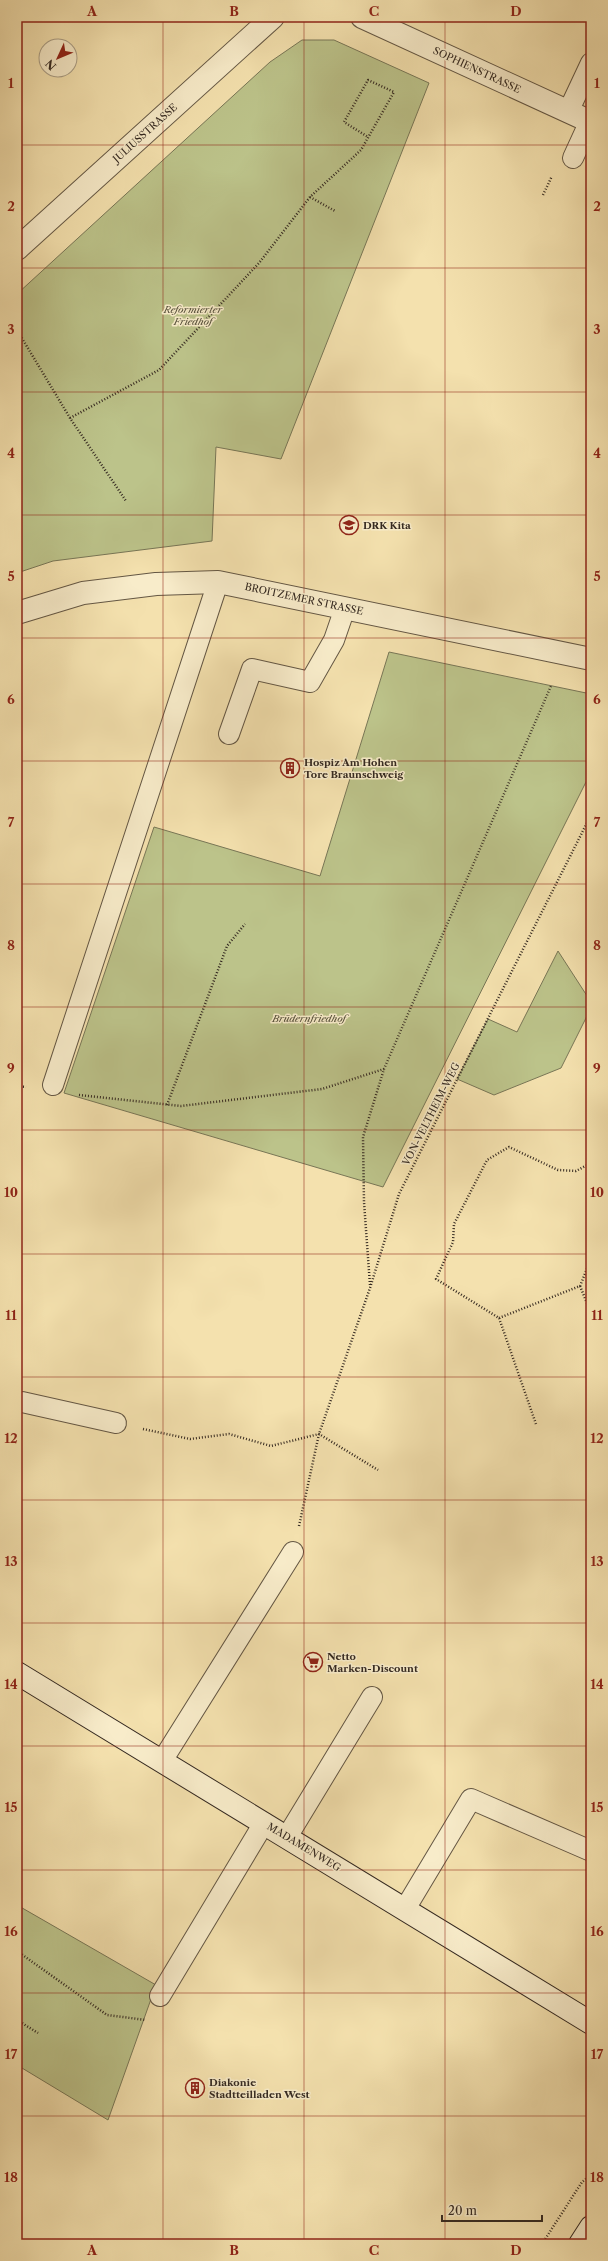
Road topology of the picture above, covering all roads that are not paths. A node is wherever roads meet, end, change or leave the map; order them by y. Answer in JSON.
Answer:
{"nodes":[{"id":1,"x":273,"y":17,"type":"edge"},
{"id":2,"x":362,"y":17,"type":"edge"},
{"id":3,"x":591,"y":63,"type":"edge"},
{"id":4,"x":568,"y":112,"type":"junction"},
{"id":5,"x":590,"y":122,"type":"edge"},
{"id":6,"x":573,"y":158,"type":"dead end"},
{"id":7,"x":17,"y":249,"type":"edge"},
{"id":8,"x":218,"y":582,"type":"junction"},
{"id":9,"x":344,"y":608,"type":"junction"},
{"id":10,"x":17,"y":613,"type":"edge"},
{"id":11,"x":591,"y":659,"type":"edge"},
{"id":12,"x":229,"y":734,"type":"dead end"},
{"id":13,"x":53,"y":1086,"type":"dead end"},
{"id":14,"x":19,"y":1404,"type":"edge"},
{"id":15,"x":116,"y":1423,"type":"road end"},
{"id":16,"x":293,"y":1552,"type":"road end"},
{"id":17,"x":17,"y":1673,"type":"edge"},
{"id":18,"x":372,"y":1697,"type":"dead end"},
{"id":19,"x":162,"y":1761,"type":"junction"},
{"id":20,"x":264,"y":1823,"type":"junction"},
{"id":21,"x":287,"y":1837,"type":"junction"},
{"id":22,"x":591,"y":1851,"type":"edge"},
{"id":23,"x":405,"y":1909,"type":"junction"},
{"id":24,"x":160,"y":1996,"type":"road end"},
{"id":25,"x":591,"y":2023,"type":"edge"},
{"id":26,"x":591,"y":2227,"type":"edge"},
{"id":27,"x":580,"y":2244,"type":"edge"}],
"edges":[{"from":1,"to":7,"type":"street","name":"JULIUSSTRASSE"},
{"from":2,"to":4,"type":"street","name":"SOPHIENSTRASSE"},
{"from":3,"to":4,"type":"lane"},
{"from":4,"to":5,"type":"street","name":"SOPHIENSTRASSE"},
{"from":5,"to":6,"type":"lane"},
{"from":8,"to":9,"type":"street","name":"BROITZEMER STRASSE"},
{"from":8,"to":10,"type":"street","name":"BROITZEMER STRASSE"},
{"from":8,"to":13,"type":"lane"},
{"from":9,"to":11,"type":"street","name":"BROITZEMER STRASSE"},
{"from":9,"to":12,"type":"lane"},
{"from":14,"to":15,"type":"lane"},
{"from":16,"to":19,"type":"lane"},
{"from":17,"to":19,"type":"street","name":"MADAMENWEG"},
{"from":18,"to":21,"type":"lane"},
{"from":19,"to":20,"type":"street","name":"MADAMENWEG"},
{"from":20,"to":21,"type":"street","name":"MADAMENWEG"},
{"from":20,"to":24,"type":"lane"},
{"from":21,"to":23,"type":"street","name":"MADAMENWEG"},
{"from":22,"to":23,"type":"lane"},
{"from":23,"to":25,"type":"street","name":"MADAMENWEG"},
{"from":26,"to":27,"type":"street"}]}
